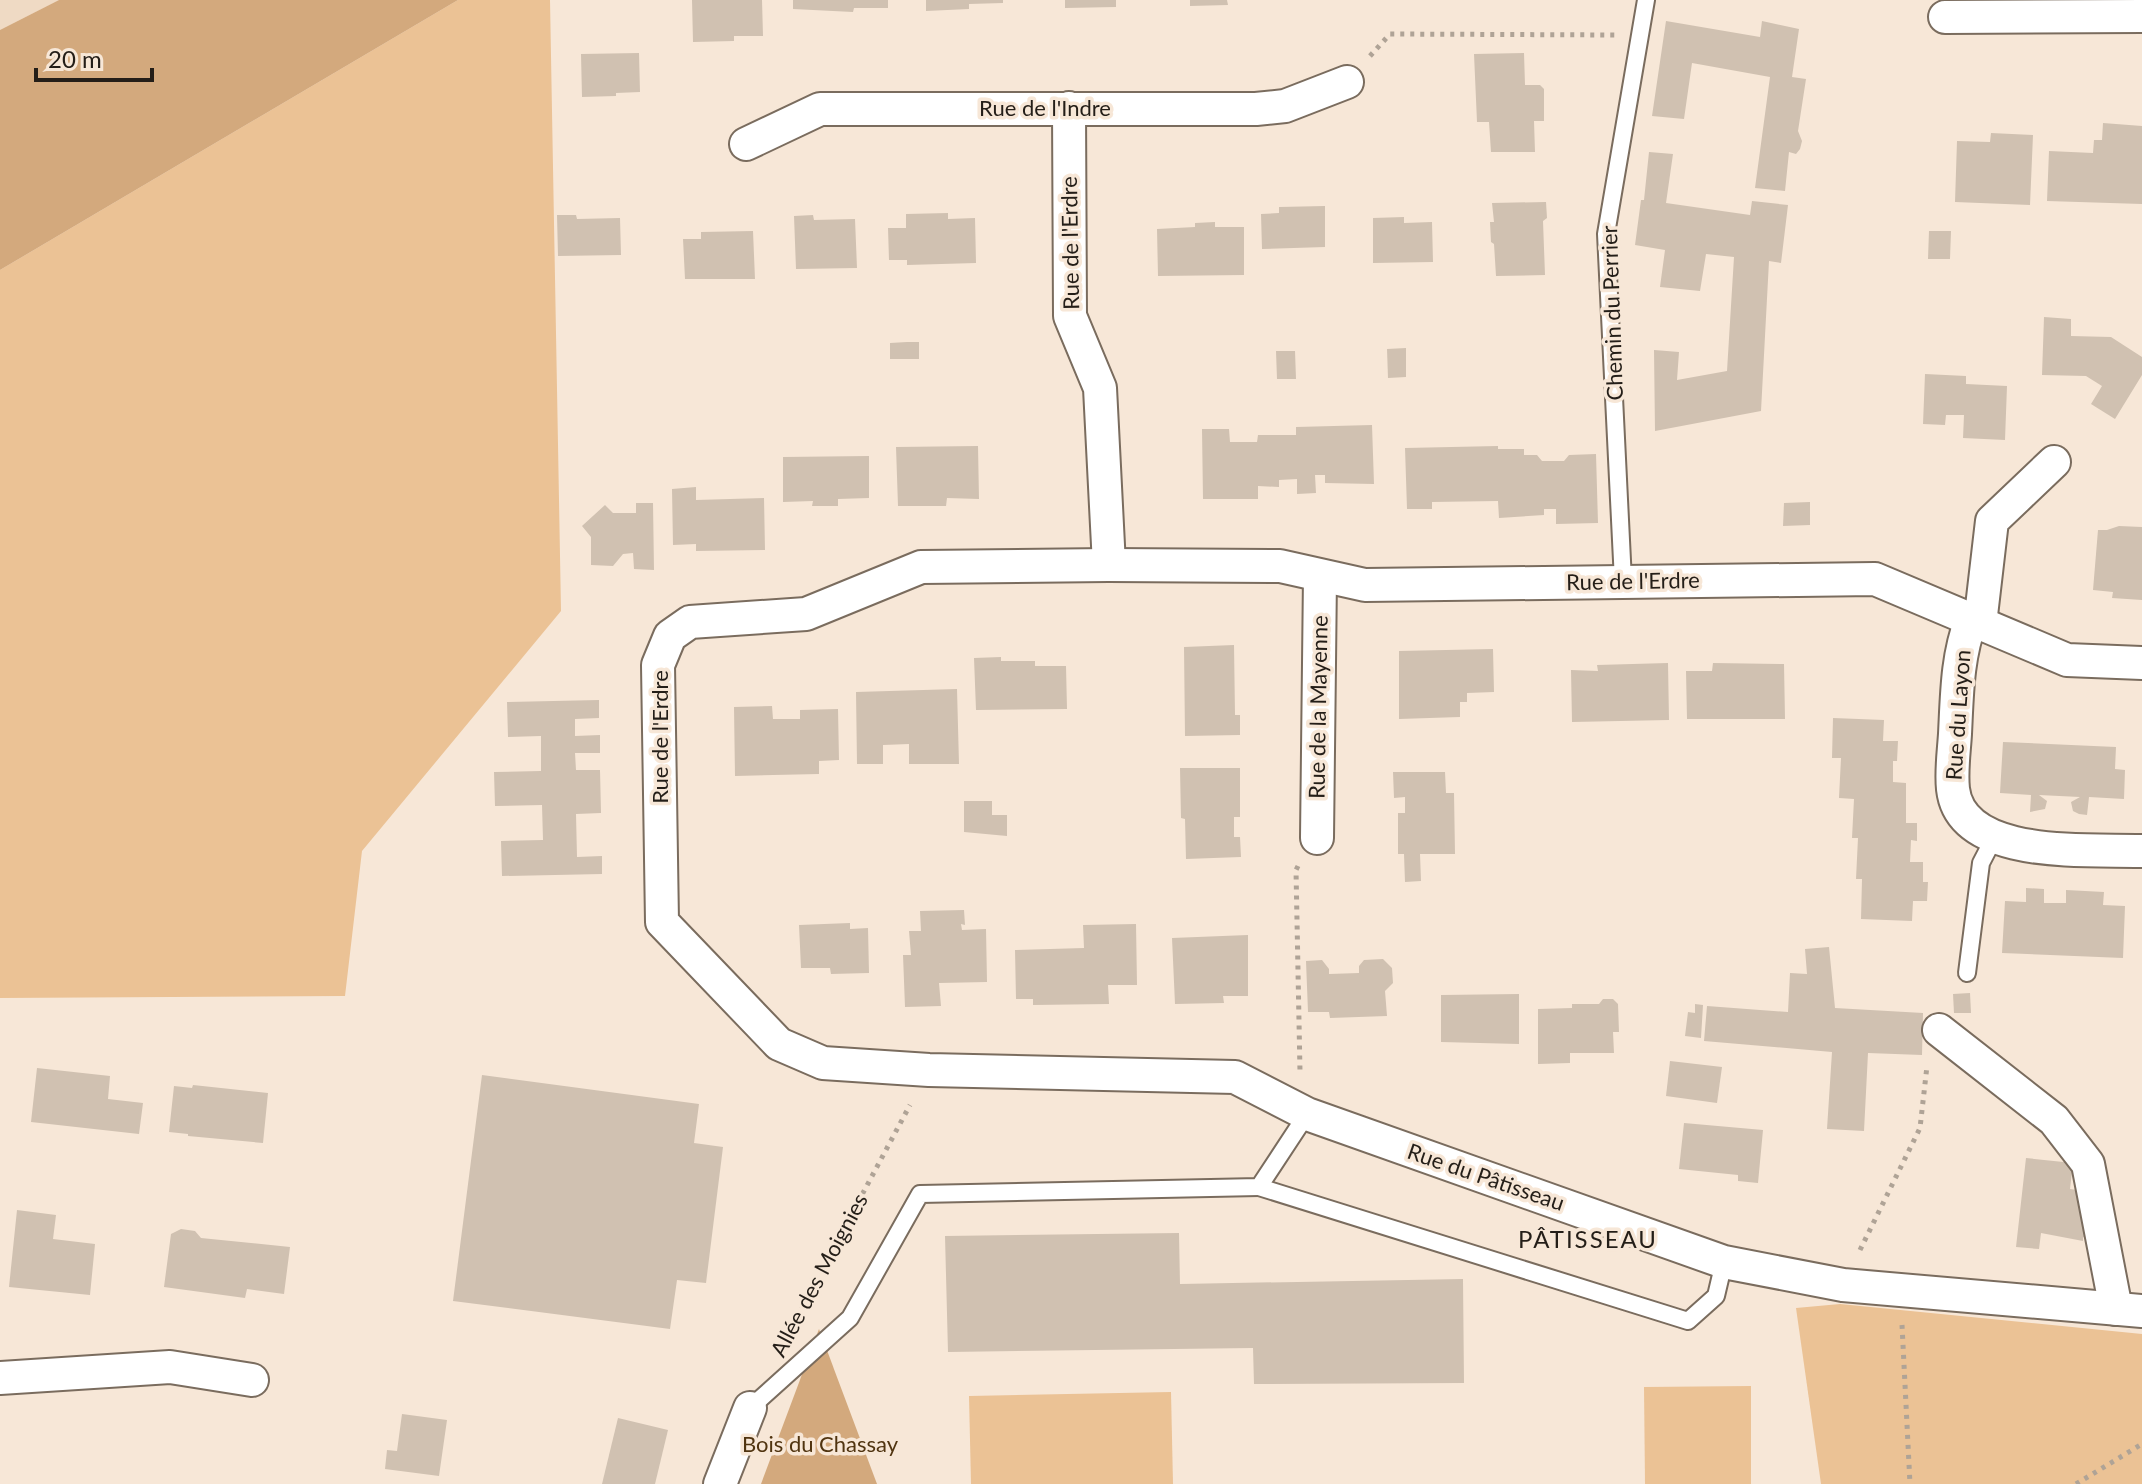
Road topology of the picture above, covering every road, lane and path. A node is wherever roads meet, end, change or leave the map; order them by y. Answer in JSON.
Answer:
{"nodes":[{"id":1,"x":1646,"y":0,"type":"edge"},
{"id":2,"x":2142,"y":16,"type":"edge"},
{"id":3,"x":1945,"y":17,"type":"dead end"},
{"id":4,"x":1640,"y":35,"type":"junction"},
{"id":5,"x":1347,"y":82,"type":"joint"},
{"id":6,"x":1069,"y":108,"type":"junction"},
{"id":7,"x":746,"y":144,"type":"dead end"},
{"id":8,"x":2054,"y":462,"type":"dead end"},
{"id":9,"x":1109,"y":565,"type":"junction"},
{"id":10,"x":1320,"y":576,"type":"junction"},
{"id":11,"x":1623,"y":581,"type":"junction"},
{"id":12,"x":1976,"y":622,"type":"junction"},
{"id":13,"x":2142,"y":663,"type":"edge"},
{"id":14,"x":1317,"y":838,"type":"joint"},
{"id":15,"x":1994,"y":838,"type":"junction"},
{"id":16,"x":2140,"y":851,"type":"dead end"},
{"id":17,"x":1967,"y":973,"type":"dead end"},
{"id":18,"x":1933,"y":1045,"type":"joint"},
{"id":19,"x":929,"y":1070,"type":"junction"},
{"id":20,"x":1296,"y":1107,"type":"junction"},
{"id":21,"x":1259,"y":1187,"type":"junction"},
{"id":22,"x":1724,"y":1262,"type":"junction"},
{"id":23,"x":1843,"y":1285,"type":"junction"},
{"id":24,"x":1900,"y":1291,"type":"junction"},
{"id":25,"x":2129,"y":1310,"type":"edge"},
{"id":26,"x":784,"y":1341,"type":"dead end"},
{"id":27,"x":0,"y":1378,"type":"edge"},
{"id":28,"x":252,"y":1380,"type":"dead end"},
{"id":29,"x":750,"y":1408,"type":"joint"},
{"id":30,"x":2142,"y":1444,"type":"edge"},
{"id":31,"x":720,"y":1484,"type":"edge"},
{"id":32,"x":1910,"y":1484,"type":"edge"},
{"id":33,"x":2076,"y":1484,"type":"edge"}],
"edges":[{"from":1,"to":4,"type":"lane","name":"Chemin du Perrier"},
{"from":2,"to":3,"type":"street"},
{"from":4,"to":5,"type":"path"},
{"from":4,"to":11,"type":"lane","name":"Chemin du Perrier"},
{"from":5,"to":6,"type":"street","name":"Rue de l'Indre"},
{"from":6,"to":7,"type":"street","name":"Rue de l'Indre"},
{"from":6,"to":9,"type":"street","name":"Rue de l'Erdre"},
{"from":8,"to":12,"type":"street","name":"Rue du Layon"},
{"from":9,"to":10,"type":"street","name":"Rue de l'Erdre"},
{"from":9,"to":19,"type":"street","name":"Rue de l'Erdre"},
{"from":10,"to":11,"type":"street","name":"Rue de l'Erdre"},
{"from":10,"to":14,"type":"street","name":"Rue de la Mayenne"},
{"from":11,"to":12,"type":"street","name":"Rue de l'Erdre"},
{"from":12,"to":13,"type":"street","name":"Rue de l'Erdre"},
{"from":12,"to":15,"type":"street","name":"Rue du Layon"},
{"from":14,"to":20,"type":"path"},
{"from":15,"to":16,"type":"street","name":"Rue du Layon"},
{"from":15,"to":17,"type":"lane"},
{"from":18,"to":23,"type":"path"},
{"from":18,"to":25,"type":"street"},
{"from":19,"to":20,"type":"street","name":"Rue du Pâtisseau"},
{"from":19,"to":26,"type":"path","name":"Allée des Moignies"},
{"from":20,"to":21,"type":"lane"},
{"from":20,"to":22,"type":"street","name":"Rue du Pâtisseau"},
{"from":21,"to":22,"type":"lane"},
{"from":21,"to":29,"type":"lane"},
{"from":22,"to":23,"type":"street","name":"Rue du Pâtisseau"},
{"from":23,"to":24,"type":"street","name":"Rue du Pâtisseau"},
{"from":24,"to":25,"type":"street","name":"Rue du Pâtisseau"},
{"from":24,"to":32,"type":"path"},
{"from":27,"to":28,"type":"street"},
{"from":29,"to":31,"type":"street"},
{"from":30,"to":33,"type":"path"}]}
